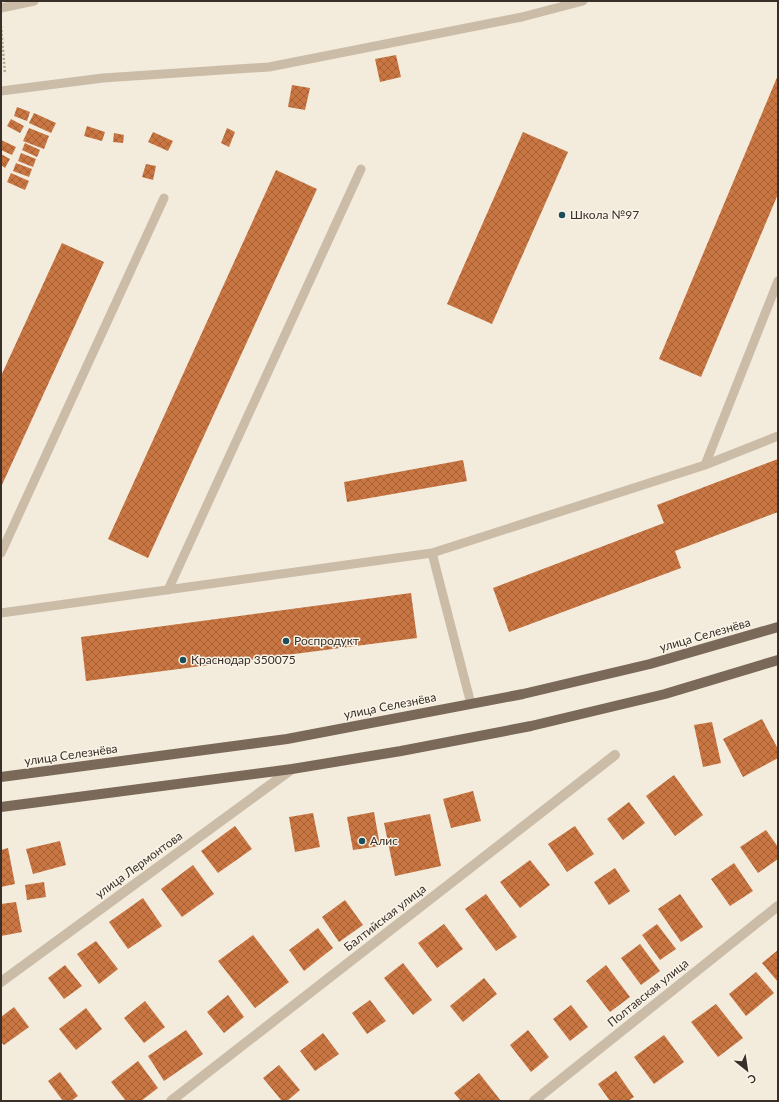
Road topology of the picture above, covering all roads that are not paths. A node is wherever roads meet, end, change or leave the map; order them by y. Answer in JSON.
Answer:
{"nodes":[{"id":1,"x":34,"y":1,"type":"edge"},
{"id":2,"x":583,"y":1,"type":"edge"},
{"id":3,"x":1,"y":8,"type":"edge"},
{"id":4,"x":4,"y":90,"type":"edge"},
{"id":5,"x":361,"y":169,"type":"dead end"},
{"id":6,"x":164,"y":198,"type":"dead end"},
{"id":7,"x":778,"y":281,"type":"edge"},
{"id":8,"x":778,"y":436,"type":"edge"},
{"id":9,"x":705,"y":465,"type":"junction"},
{"id":10,"x":1,"y":553,"type":"edge"},
{"id":11,"x":432,"y":553,"type":"junction"},
{"id":12,"x":168,"y":590,"type":"junction"},
{"id":13,"x":1,"y":613,"type":"edge"},
{"id":14,"x":778,"y":627,"type":"edge"},
{"id":15,"x":778,"y":660,"type":"edge"},
{"id":16,"x":471,"y":704,"type":"junction"},
{"id":17,"x":615,"y":755,"type":"dead end"},
{"id":18,"x":292,"y":769,"type":"junction"},
{"id":19,"x":1,"y":777,"type":"edge"},
{"id":20,"x":1,"y":807,"type":"edge"},
{"id":21,"x":778,"y":906,"type":"edge"},
{"id":22,"x":1,"y":982,"type":"edge"},
{"id":23,"x":171,"y":1101,"type":"edge"},
{"id":24,"x":534,"y":1101,"type":"edge"}],
"edges":[{"from":1,"to":3,"type":"lane"},
{"from":2,"to":4,"type":"lane"},
{"from":5,"to":12,"type":"lane"},
{"from":6,"to":10,"type":"lane"},
{"from":7,"to":9,"type":"lane"},
{"from":8,"to":9,"type":"lane"},
{"from":9,"to":11,"type":"lane"},
{"from":11,"to":12,"type":"lane"},
{"from":11,"to":16,"type":"lane"},
{"from":12,"to":13,"type":"lane"},
{"from":14,"to":16,"type":"main road","name":"улица Селезнёва"},
{"from":15,"to":18,"type":"main road"},
{"from":16,"to":19,"type":"main road","name":"улица Селезнёва"},
{"from":17,"to":23,"type":"street","name":"Балтийская улица"},
{"from":18,"to":20,"type":"main road"},
{"from":18,"to":22,"type":"street","name":"улица Лермонтова"},
{"from":21,"to":24,"type":"street","name":"Полтавская улица"}]}
